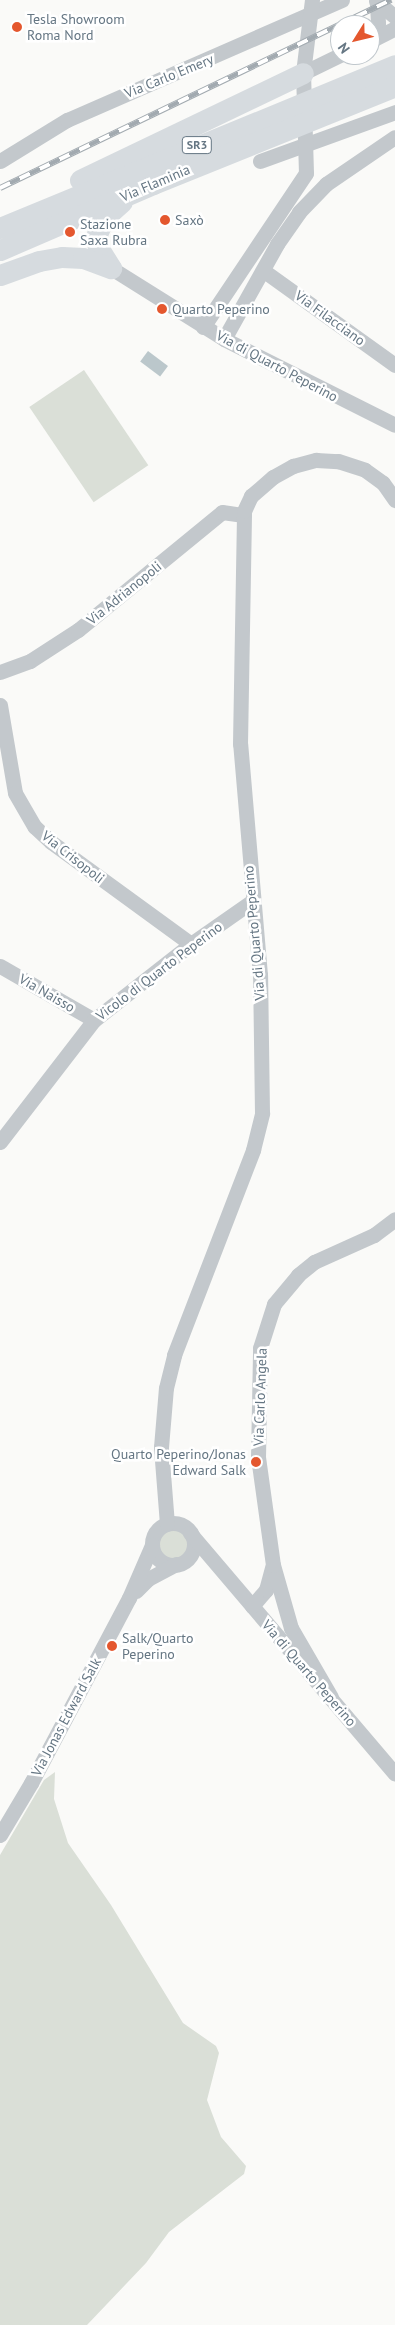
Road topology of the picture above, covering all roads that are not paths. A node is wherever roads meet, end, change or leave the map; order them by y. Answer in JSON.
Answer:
{"nodes":[{"id":1,"x":312,"y":0,"type":"edge"},
{"id":2,"x":342,"y":0,"type":"edge"},
{"id":3,"x":376,"y":2,"type":"edge"},
{"id":4,"x":377,"y":15,"type":"edge"},
{"id":5,"x":395,"y":17,"type":"edge"},
{"id":6,"x":395,"y":28,"type":"edge"},
{"id":7,"x":380,"y":36,"type":"edge"},
{"id":8,"x":330,"y":60,"type":"edge"},
{"id":9,"x":395,"y":65,"type":"edge"},
{"id":10,"x":303,"y":73,"type":"junction"},
{"id":11,"x":395,"y":86,"type":"edge"},
{"id":12,"x":395,"y":112,"type":"edge"},
{"id":13,"x":395,"y":137,"type":"edge"},
{"id":14,"x":0,"y":161,"type":"edge"},
{"id":15,"x":260,"y":161,"type":"dead end"},
{"id":16,"x":138,"y":190,"type":"junction"},
{"id":17,"x":0,"y":228,"type":"edge"},
{"id":18,"x":0,"y":250,"type":"edge"},
{"id":19,"x":111,"y":268,"type":"junction"},
{"id":20,"x":264,"y":271,"type":"junction"},
{"id":21,"x":0,"y":276,"type":"edge"},
{"id":22,"x":203,"y":327,"type":"junction"},
{"id":23,"x":224,"y":339,"type":"junction"},
{"id":24,"x":395,"y":365,"type":"edge"},
{"id":25,"x":395,"y":424,"type":"edge"},
{"id":26,"x":395,"y":500,"type":"edge"},
{"id":27,"x":244,"y":515,"type":"junction"},
{"id":28,"x":0,"y":672,"type":"edge"},
{"id":29,"x":0,"y":705,"type":"edge"},
{"id":30,"x":251,"y":902,"type":"junction"},
{"id":31,"x":191,"y":944,"type":"junction"},
{"id":32,"x":0,"y":966,"type":"edge"},
{"id":33,"x":94,"y":1020,"type":"junction"},
{"id":34,"x":0,"y":1142,"type":"edge"},
{"id":35,"x":395,"y":1219,"type":"edge"},
{"id":36,"x":167,"y":1524,"type":"junction"},
{"id":37,"x":190,"y":1533,"type":"junction"},
{"id":38,"x":152,"y":1545,"type":"junction"},
{"id":39,"x":180,"y":1563,"type":"junction"},
{"id":40,"x":272,"y":1565,"type":"junction"},
{"id":41,"x":222,"y":1572,"type":"junction"},
{"id":42,"x":280,"y":1596,"type":"junction"},
{"id":43,"x":129,"y":1598,"type":"junction"},
{"id":44,"x":252,"y":1606,"type":"junction"},
{"id":45,"x":266,"y":1624,"type":"junction"},
{"id":46,"x":331,"y":1698,"type":"junction"},
{"id":47,"x":395,"y":1774,"type":"edge"},
{"id":48,"x":0,"y":1834,"type":"edge"}],
"edges":[{"from":1,"to":10,"type":"street"},
{"from":2,"to":14,"type":"street","name":"Via Carlo Emery"},
{"from":3,"to":4,"type":"street"},
{"from":3,"to":5,"type":"street"},
{"from":6,"to":7,"type":"street"},
{"from":8,"to":10,"type":"street"},
{"from":9,"to":17,"type":"highway","name":"Via Flaminia","number":"SR3"},
{"from":10,"to":17,"type":"highway"},
{"from":10,"to":22,"type":"street"},
{"from":11,"to":16,"type":"highway","name":"Via Flaminia","number":"SR3"},
{"from":12,"to":15,"type":"street"},
{"from":13,"to":20,"type":"street"},
{"from":16,"to":18,"type":"highway","name":"Via Flaminia","number":"SR3"},
{"from":16,"to":19,"type":"highway"},
{"from":19,"to":21,"type":"highway"},
{"from":19,"to":22,"type":"street","name":"Via di Quarto Peperino"},
{"from":20,"to":23,"type":"street"},
{"from":20,"to":24,"type":"street","name":"Via Filacciano"},
{"from":22,"to":23,"type":"street","name":"Via di Quarto Peperino"},
{"from":23,"to":25,"type":"street","name":"Via di Quarto Peperino"},
{"from":26,"to":27,"type":"street","name":"Via di Quarto Peperino"},
{"from":27,"to":28,"type":"street","name":"Via Adrianopoli"},
{"from":27,"to":30,"type":"street","name":"Via di Quarto Peperino"},
{"from":29,"to":31,"type":"street","name":"Via Crisopoli"},
{"from":30,"to":31,"type":"street","name":"Vicolo di Quarto Peperino"},
{"from":30,"to":36,"type":"street","name":"Via di Quarto Peperino"},
{"from":31,"to":33,"type":"street","name":"Vicolo di Quarto Peperino"},
{"from":32,"to":33,"type":"street","name":"Via Naisso"},
{"from":33,"to":34,"type":"street","name":"Vicolo di Quarto Peperino"},
{"from":35,"to":40,"type":"street","name":"Via Carlo Angela"},
{"from":36,"to":37,"type":"street"},
{"from":36,"to":38,"type":"street"},
{"from":37,"to":39,"type":"street"},
{"from":37,"to":41,"type":"street","name":"Via di Quarto Peperino"},
{"from":38,"to":39,"type":"street"},
{"from":38,"to":43,"type":"street","name":"Via Jonas Edward Salk"},
{"from":39,"to":41,"type":"street","name":"Via di Quarto Peperino"},
{"from":39,"to":43,"type":"street","name":"Via Jonas Edward Salk"},
{"from":40,"to":42,"type":"street"},
{"from":40,"to":44,"type":"street","name":"Via Carlo Angela"},
{"from":41,"to":44,"type":"street","name":"Via di Quarto Peperino"},
{"from":42,"to":45,"type":"street"},
{"from":42,"to":46,"type":"street"},
{"from":43,"to":48,"type":"street","name":"Via Jonas Edward Salk"},
{"from":44,"to":45,"type":"street","name":"Via di Quarto Peperino"},
{"from":45,"to":46,"type":"street","name":"Via di Quarto Peperino"},
{"from":46,"to":47,"type":"street","name":"Via di Quarto Peperino"}]}
